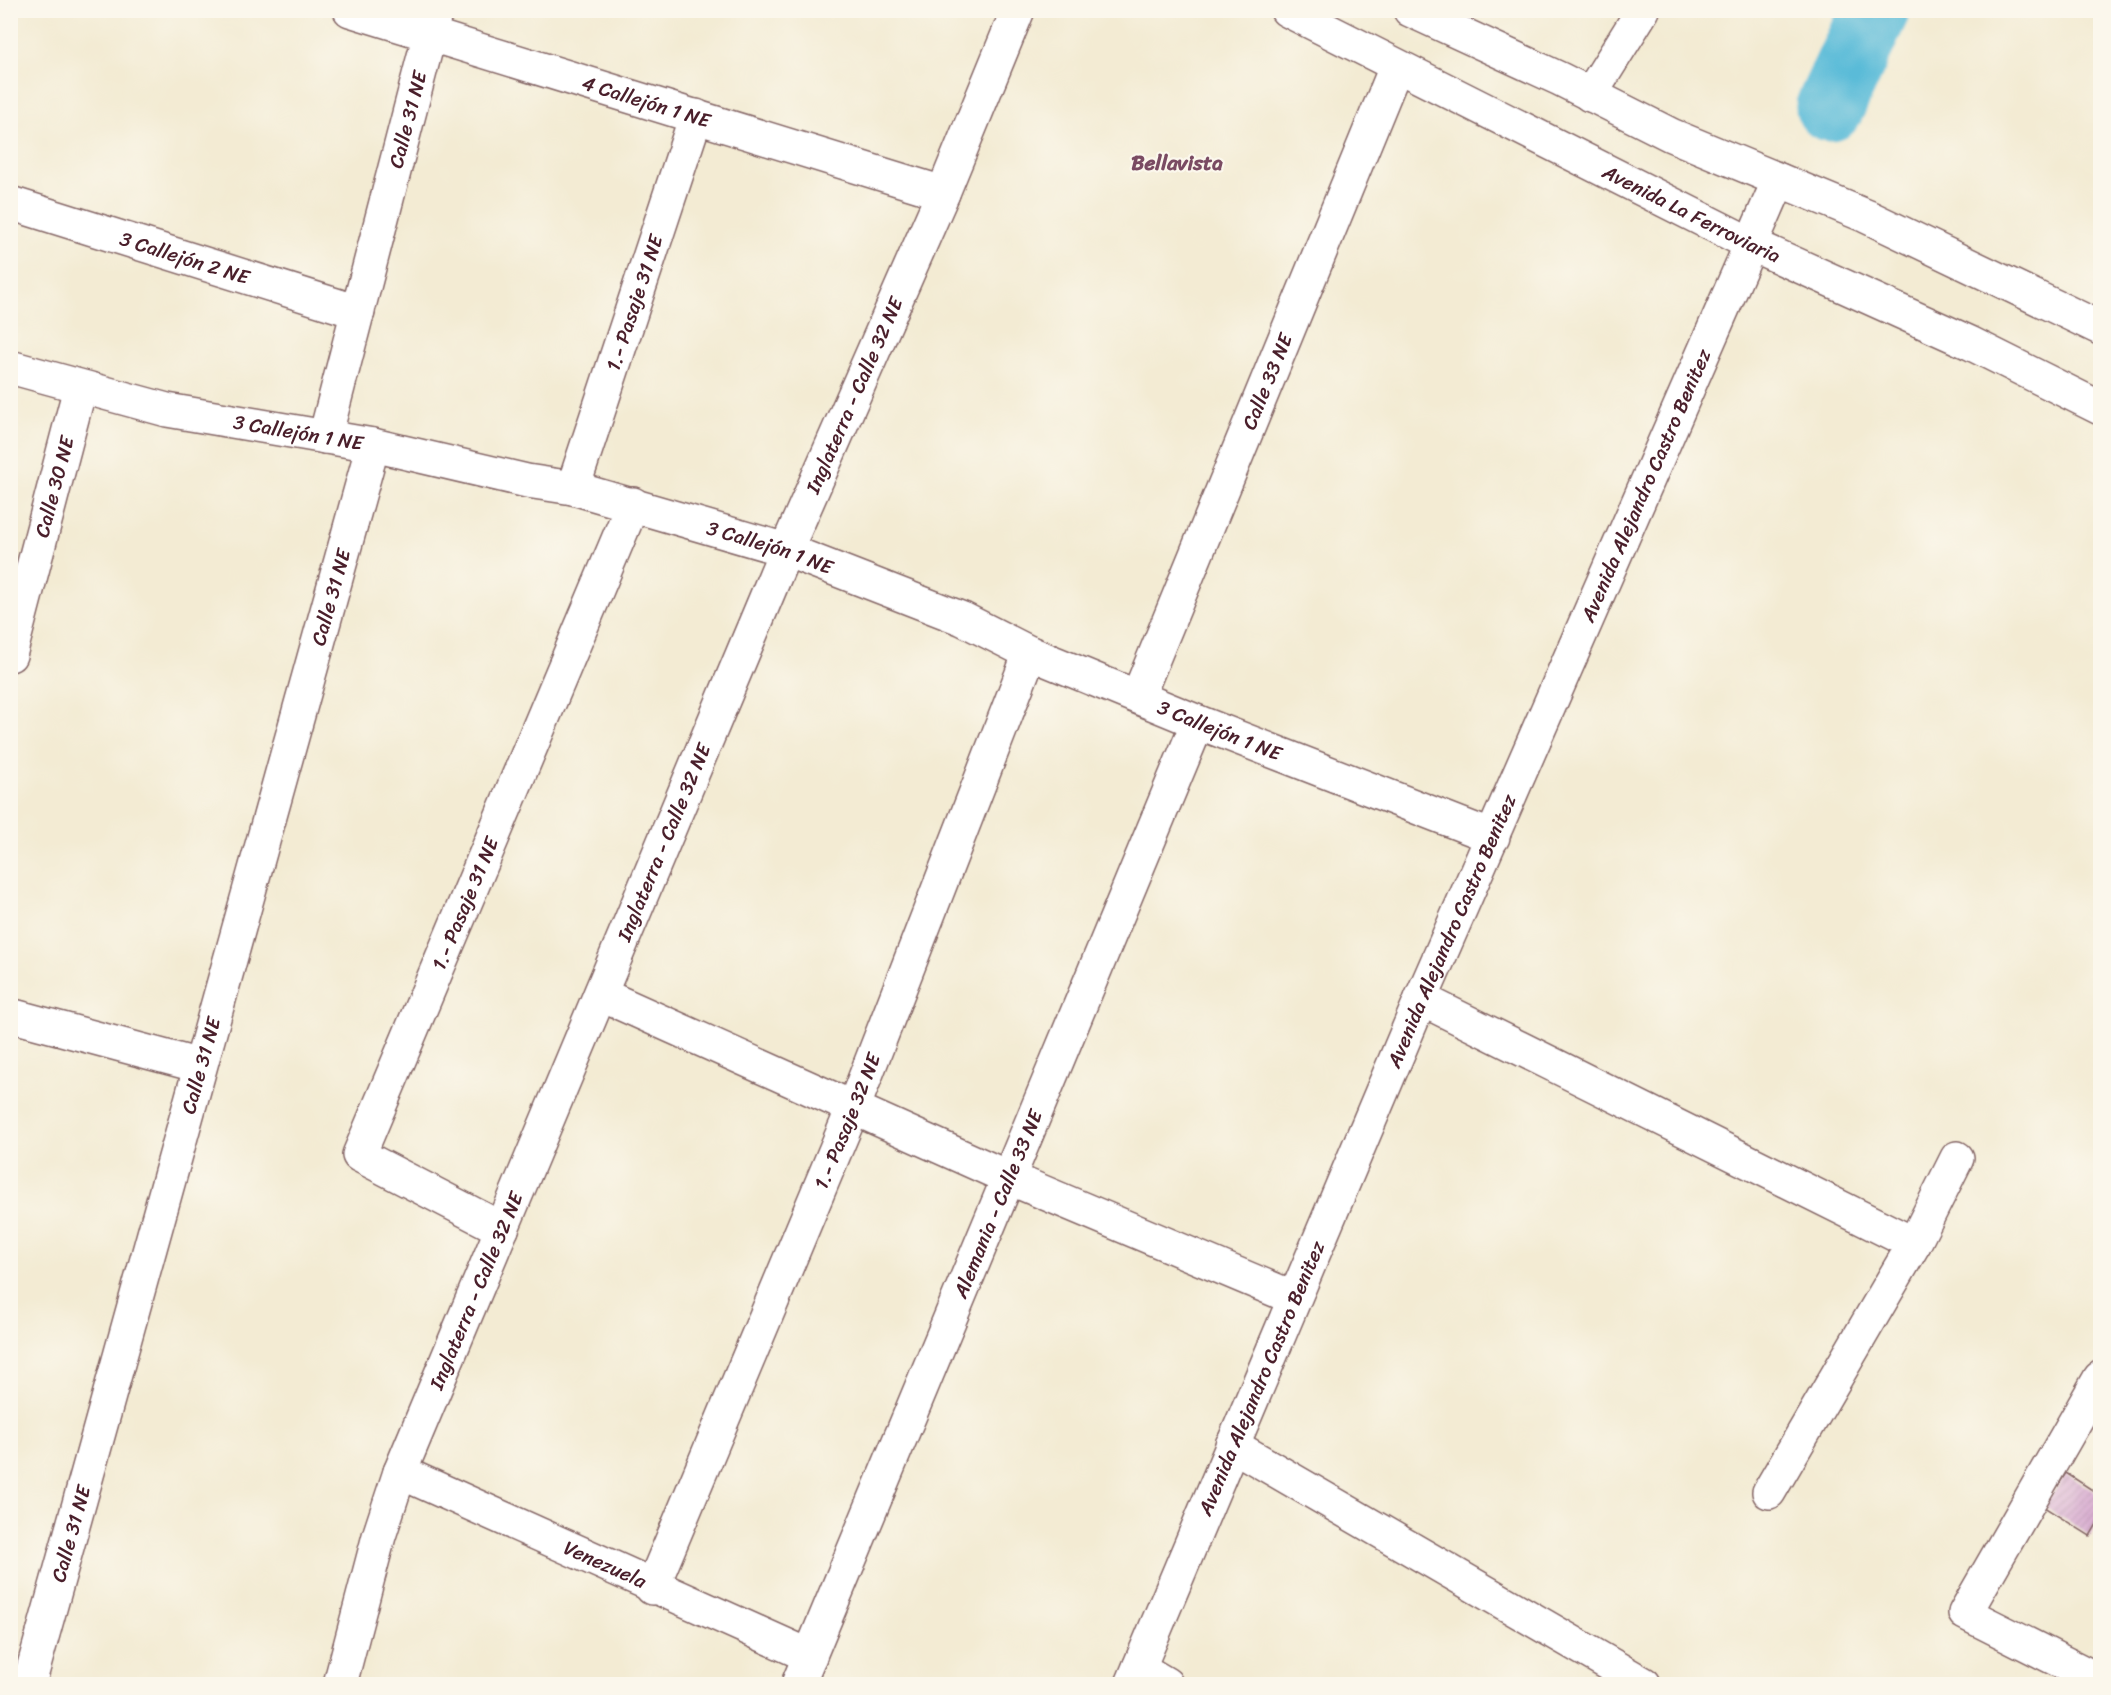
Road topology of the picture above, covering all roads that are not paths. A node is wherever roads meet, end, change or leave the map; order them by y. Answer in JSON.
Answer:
{"nodes":[{"id":1,"x":350,"y":10,"type":"edge"},
{"id":2,"x":1018,"y":10,"type":"edge"},
{"id":3,"x":1287,"y":10,"type":"edge"},
{"id":4,"x":1410,"y":10,"type":"edge"},
{"id":5,"x":1643,"y":10,"type":"edge"},
{"id":6,"x":432,"y":23,"type":"edge"},
{"id":7,"x":1396,"y":67,"type":"junction"},
{"id":8,"x":1590,"y":95,"type":"junction"},
{"id":9,"x":696,"y":116,"type":"junction"},
{"id":10,"x":1779,"y":180,"type":"junction"},
{"id":11,"x":943,"y":193,"type":"junction"},
{"id":12,"x":10,"y":203,"type":"edge"},
{"id":13,"x":1753,"y":245,"type":"junction"},
{"id":14,"x":358,"y":312,"type":"junction"},
{"id":15,"x":2100,"y":328,"type":"edge"},
{"id":16,"x":10,"y":367,"type":"edge"},
{"id":17,"x":80,"y":388,"type":"junction"},
{"id":18,"x":2100,"y":408,"type":"edge"},
{"id":19,"x":325,"y":437,"type":"junction"},
{"id":20,"x":373,"y":446,"type":"junction"},
{"id":21,"x":573,"y":488,"type":"junction"},
{"id":22,"x":633,"y":504,"type":"junction"},
{"id":23,"x":786,"y":550,"type":"junction"},
{"id":24,"x":1030,"y":653,"type":"junction"},
{"id":25,"x":10,"y":655,"type":"edge"},
{"id":26,"x":1138,"y":696,"type":"junction"},
{"id":27,"x":1198,"y":722,"type":"junction"},
{"id":28,"x":1493,"y":837,"type":"junction"},
{"id":29,"x":602,"y":995,"type":"junction"},
{"id":30,"x":1421,"y":999,"type":"junction"},
{"id":31,"x":10,"y":1015,"type":"edge"},
{"id":32,"x":200,"y":1066,"type":"junction"},
{"id":33,"x":854,"y":1106,"type":"junction"},
{"id":34,"x":1957,"y":1158,"type":"dead end"},
{"id":35,"x":1007,"y":1177,"type":"junction"},
{"id":36,"x":502,"y":1229,"type":"junction"},
{"id":37,"x":1914,"y":1244,"type":"junction"},
{"id":38,"x":1294,"y":1298,"type":"junction"},
{"id":39,"x":2100,"y":1378,"type":"edge"},
{"id":40,"x":1232,"y":1445,"type":"junction"},
{"id":41,"x":400,"y":1472,"type":"junction"},
{"id":42,"x":1769,"y":1492,"type":"dead end"},
{"id":43,"x":652,"y":1587,"type":"junction"},
{"id":44,"x":804,"y":1670,"type":"edge"},
{"id":45,"x":24,"y":1676,"type":"edge"},
{"id":46,"x":1135,"y":1676,"type":"edge"},
{"id":47,"x":2100,"y":1682,"type":"edge"},
{"id":48,"x":340,"y":1684,"type":"edge"},
{"id":49,"x":1166,"y":1684,"type":"edge"},
{"id":50,"x":1644,"y":1684,"type":"edge"}],
"edges":[{"from":1,"to":6,"type":"street","name":"4 Callejón 1 NE"},
{"from":2,"to":11,"type":"street","name":"Inglaterra - Calle 32 NE"},
{"from":3,"to":7,"type":"street","name":"Avenida La Ferroviaria"},
{"from":4,"to":8,"type":"street"},
{"from":5,"to":8,"type":"street"},
{"from":6,"to":9,"type":"street","name":"4 Callejón 1 NE"},
{"from":6,"to":14,"type":"street","name":"Calle 31 NE"},
{"from":7,"to":13,"type":"street","name":"Avenida La Ferroviaria"},
{"from":7,"to":26,"type":"street","name":"Calle 33 NE"},
{"from":8,"to":10,"type":"street"},
{"from":9,"to":11,"type":"street","name":"4 Callejón 1 NE"},
{"from":9,"to":21,"type":"street","name":"1.- Pasaje 31 NE"},
{"from":10,"to":13,"type":"street","name":"Avenida Alejandro Castro Benitez"},
{"from":10,"to":15,"type":"street"},
{"from":11,"to":23,"type":"street","name":"Inglaterra - Calle 32 NE"},
{"from":12,"to":14,"type":"street","name":"3 Callejón 2 NE"},
{"from":13,"to":18,"type":"street","name":"Avenida La Ferroviaria"},
{"from":13,"to":28,"type":"street","name":"Avenida Alejandro Castro Benitez"},
{"from":14,"to":19,"type":"street","name":"Calle 31 NE"},
{"from":16,"to":17,"type":"street","name":"3 Callejón 1 NE"},
{"from":17,"to":19,"type":"street","name":"3 Callejón 1 NE"},
{"from":17,"to":25,"type":"street","name":"Calle 30 NE"},
{"from":19,"to":20,"type":"street","name":"3 Callejón 1 NE"},
{"from":20,"to":21,"type":"street","name":"3 Callejón 1 NE"},
{"from":20,"to":32,"type":"street","name":"Calle 31 NE"},
{"from":21,"to":22,"type":"street","name":"3 Callejón 1 NE"},
{"from":22,"to":23,"type":"street","name":"3 Callejón 1 NE"},
{"from":22,"to":36,"type":"street","name":"1.- Pasaje 31 NE"},
{"from":23,"to":24,"type":"street","name":"3 Callejón 1 NE"},
{"from":23,"to":29,"type":"street","name":"Inglaterra - Calle 32 NE"},
{"from":24,"to":26,"type":"street","name":"3 Callejón 1 NE"},
{"from":24,"to":33,"type":"street","name":"1.- Pasaje 32 NE"},
{"from":26,"to":27,"type":"street","name":"3 Callejón 1 NE"},
{"from":27,"to":28,"type":"street","name":"3 Callejón 1 NE"},
{"from":27,"to":35,"type":"street","name":"Alemania - Calle 33 NE"},
{"from":28,"to":30,"type":"street","name":"Avenida Alejandro Castro Benitez"},
{"from":29,"to":33,"type":"street"},
{"from":29,"to":36,"type":"street","name":"Inglaterra - Calle 32 NE"},
{"from":30,"to":37,"type":"street"},
{"from":30,"to":38,"type":"street","name":"Avenida Alejandro Castro Benitez"},
{"from":31,"to":32,"type":"street"},
{"from":32,"to":45,"type":"street","name":"Calle 31 NE"},
{"from":33,"to":35,"type":"street"},
{"from":33,"to":43,"type":"street","name":"1.- Pasaje 32 NE"},
{"from":34,"to":37,"type":"street"},
{"from":35,"to":38,"type":"street"},
{"from":35,"to":44,"type":"street","name":"Alemania - Calle 33 NE"},
{"from":36,"to":41,"type":"street","name":"Inglaterra - Calle 32 NE"},
{"from":37,"to":42,"type":"street"},
{"from":38,"to":40,"type":"street","name":"Avenida Alejandro Castro Benitez"},
{"from":39,"to":47,"type":"street"},
{"from":40,"to":46,"type":"street","name":"Avenida Alejandro Castro Benitez"},
{"from":40,"to":50,"type":"street"},
{"from":41,"to":43,"type":"street","name":"Venezuela"},
{"from":41,"to":48,"type":"street","name":"Inglaterra - Calle 32 NE"},
{"from":43,"to":44,"type":"street","name":"Venezuela"},
{"from":46,"to":49,"type":"street"}]}
